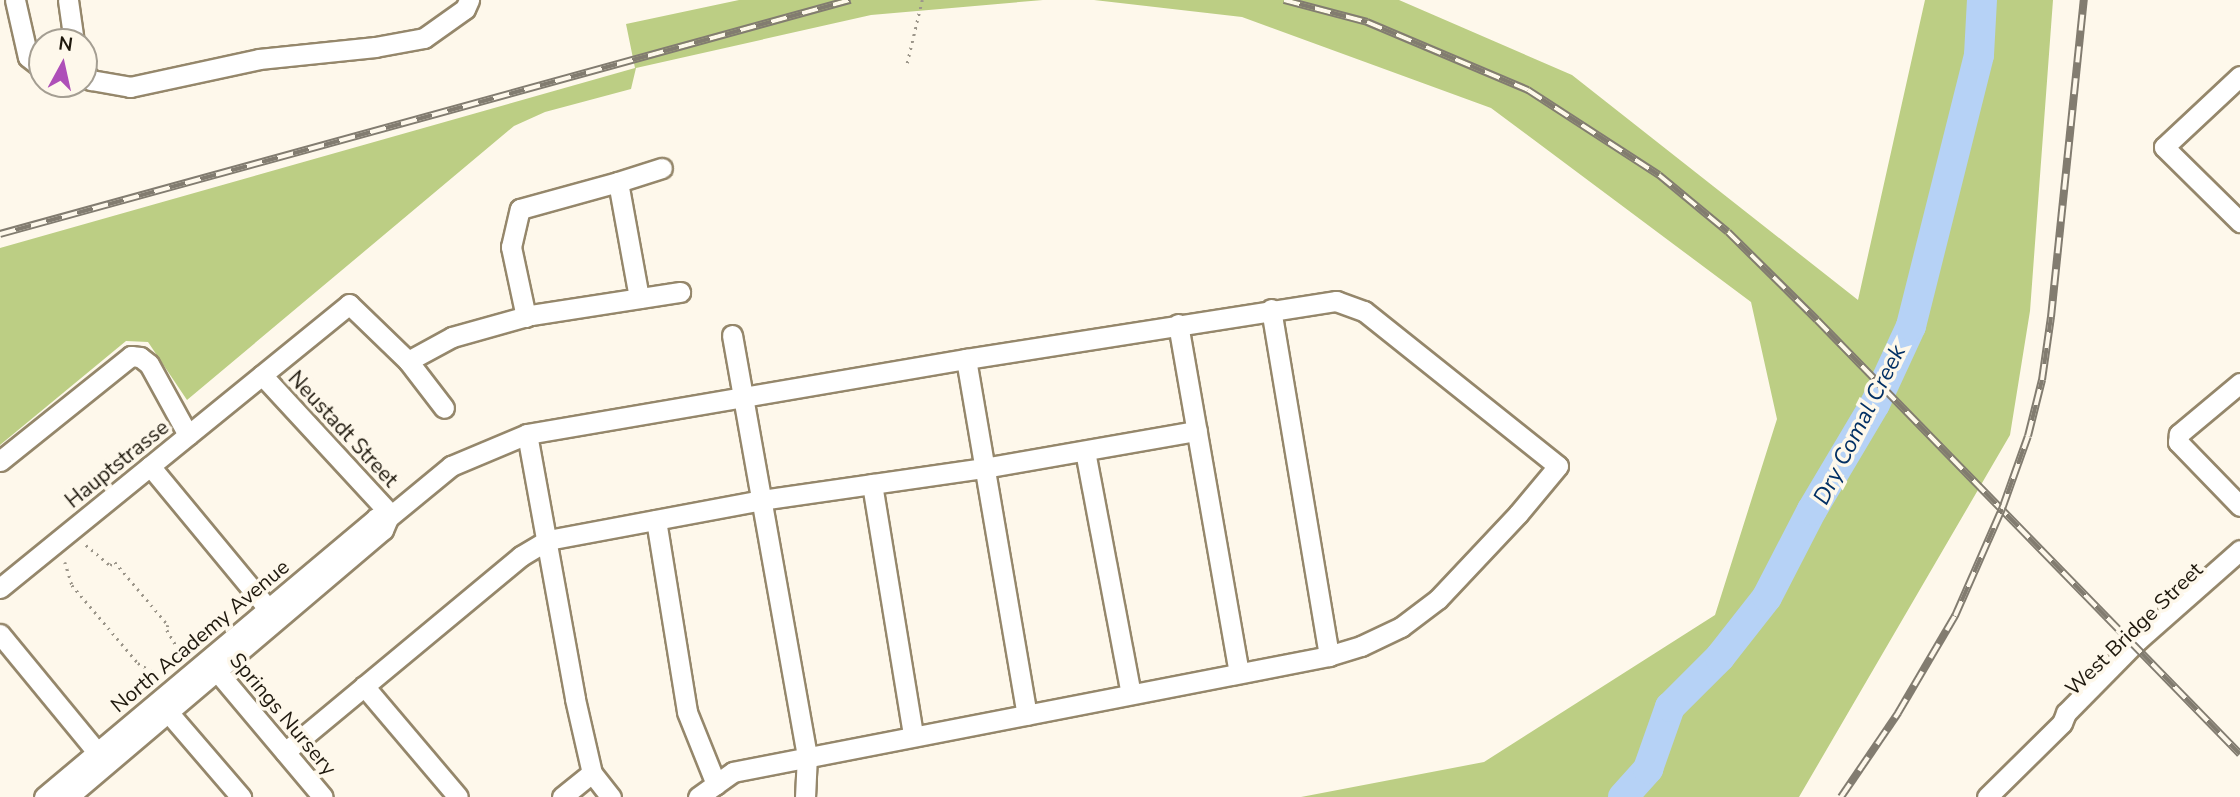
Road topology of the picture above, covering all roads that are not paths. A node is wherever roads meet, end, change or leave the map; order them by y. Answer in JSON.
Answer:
{"nodes":[{"id":1,"x":15,"y":0,"type":"edge"},
{"id":2,"x":68,"y":0,"type":"edge"},
{"id":3,"x":469,"y":0,"type":"edge"},
{"id":4,"x":72,"y":28,"type":"edge"},
{"id":5,"x":28,"y":53,"type":"edge"},
{"id":6,"x":2240,"y":76,"type":"edge"},
{"id":7,"x":98,"y":80,"type":"edge"},
{"id":8,"x":662,"y":168,"type":"dead end"},
{"id":9,"x":618,"y":182,"type":"junction"},
{"id":10,"x":2240,"y":222,"type":"edge"},
{"id":11,"x":680,"y":292,"type":"dead end"},
{"id":12,"x":639,"y":298,"type":"junction"},
{"id":13,"x":1271,"y":309,"type":"junction"},
{"id":14,"x":526,"y":317,"type":"junction"},
{"id":15,"x":1178,"y":324,"type":"junction"},
{"id":16,"x":732,"y":335,"type":"dead end"},
{"id":17,"x":966,"y":359,"type":"junction"},
{"id":18,"x":408,"y":361,"type":"junction"},
{"id":19,"x":262,"y":375,"type":"junction"},
{"id":20,"x":2240,"y":383,"type":"edge"},
{"id":21,"x":742,"y":398,"type":"junction"},
{"id":22,"x":444,"y":408,"type":"dead end"},
{"id":23,"x":1197,"y":431,"type":"junction"},
{"id":24,"x":527,"y":434,"type":"junction"},
{"id":25,"x":188,"y":435,"type":"junction"},
{"id":26,"x":1085,"y":451,"type":"junction"},
{"id":27,"x":0,"y":461,"type":"edge"},
{"id":28,"x":150,"y":466,"type":"junction"},
{"id":29,"x":984,"y":468,"type":"junction"},
{"id":30,"x":872,"y":484,"type":"junction"},
{"id":31,"x":761,"y":500,"type":"junction"},
{"id":32,"x":2240,"y":506,"type":"edge"},
{"id":33,"x":390,"y":516,"type":"junction"},
{"id":34,"x":656,"y":520,"type":"junction"},
{"id":35,"x":548,"y":540,"type":"junction"},
{"id":36,"x":2237,"y":560,"type":"edge"},
{"id":37,"x":0,"y":588,"type":"edge"},
{"id":38,"x":273,"y":615,"type":"junction"},
{"id":39,"x":0,"y":635,"type":"edge"},
{"id":40,"x":1329,"y":656,"type":"junction"},
{"id":41,"x":212,"y":665,"type":"junction"},
{"id":42,"x":1239,"y":673,"type":"junction"},
{"id":43,"x":364,"y":686,"type":"junction"},
{"id":44,"x":1131,"y":694,"type":"junction"},
{"id":45,"x":164,"y":706,"type":"junction"},
{"id":46,"x":1027,"y":715,"type":"junction"},
{"id":47,"x":913,"y":735,"type":"junction"},
{"id":48,"x":97,"y":752,"type":"junction"},
{"id":49,"x":285,"y":752,"type":"junction"},
{"id":50,"x":807,"y":755,"type":"junction"},
{"id":51,"x":592,"y":772,"type":"junction"},
{"id":52,"x":716,"y":784,"type":"junction"},
{"id":53,"x":44,"y":797,"type":"edge"},
{"id":54,"x":68,"y":797,"type":"edge"},
{"id":55,"x":241,"y":797,"type":"edge"},
{"id":56,"x":323,"y":797,"type":"edge"},
{"id":57,"x":458,"y":797,"type":"edge"},
{"id":58,"x":562,"y":797,"type":"edge"},
{"id":59,"x":611,"y":797,"type":"edge"},
{"id":60,"x":698,"y":797,"type":"edge"},
{"id":61,"x":805,"y":797,"type":"edge"},
{"id":62,"x":1987,"y":797,"type":"edge"}],
"edges":[{"from":1,"to":5,"type":"street"},
{"from":2,"to":4,"type":"street"},
{"from":3,"to":7,"type":"street"},
{"from":6,"to":10,"type":"street"},
{"from":8,"to":9,"type":"street"},
{"from":9,"to":12,"type":"street"},
{"from":9,"to":14,"type":"street"},
{"from":11,"to":12,"type":"street"},
{"from":12,"to":14,"type":"street"},
{"from":13,"to":15,"type":"street","name":"North Academy Avenue"},
{"from":13,"to":40,"type":"street"},
{"from":13,"to":40,"type":"street","name":"North Academy Avenue"},
{"from":14,"to":18,"type":"street"},
{"from":15,"to":17,"type":"street","name":"North Academy Avenue"},
{"from":15,"to":23,"type":"street"},
{"from":16,"to":21,"type":"street"},
{"from":17,"to":21,"type":"street","name":"North Academy Avenue"},
{"from":17,"to":29,"type":"street"},
{"from":18,"to":19,"type":"street","name":"Hauptstrasse"},
{"from":18,"to":22,"type":"street"},
{"from":19,"to":25,"type":"street","name":"Hauptstrasse"},
{"from":19,"to":33,"type":"street","name":"Neustadt Street"},
{"from":20,"to":32,"type":"street"},
{"from":21,"to":24,"type":"street","name":"North Academy Avenue"},
{"from":21,"to":31,"type":"street"},
{"from":23,"to":26,"type":"street"},
{"from":23,"to":42,"type":"street"},
{"from":24,"to":33,"type":"street","name":"North Academy Avenue"},
{"from":24,"to":35,"type":"street"},
{"from":25,"to":27,"type":"street"},
{"from":25,"to":28,"type":"street","name":"Hauptstrasse"},
{"from":26,"to":29,"type":"street"},
{"from":26,"to":44,"type":"street"},
{"from":28,"to":37,"type":"street","name":"Hauptstrasse"},
{"from":28,"to":38,"type":"street"},
{"from":29,"to":30,"type":"street"},
{"from":29,"to":46,"type":"street"},
{"from":30,"to":31,"type":"street"},
{"from":30,"to":47,"type":"street"},
{"from":31,"to":34,"type":"street"},
{"from":31,"to":50,"type":"street"},
{"from":33,"to":38,"type":"street","name":"North Academy Avenue"},
{"from":34,"to":35,"type":"street"},
{"from":34,"to":52,"type":"street"},
{"from":35,"to":43,"type":"street"},
{"from":35,"to":51,"type":"street"},
{"from":36,"to":62,"type":"street","name":"West Bridge Street"},
{"from":38,"to":41,"type":"street","name":"North Academy Avenue"},
{"from":39,"to":48,"type":"street"},
{"from":40,"to":42,"type":"street"},
{"from":41,"to":45,"type":"street","name":"North Academy Avenue"},
{"from":41,"to":49,"type":"street","name":"Springs Nursery"},
{"from":42,"to":44,"type":"street"},
{"from":43,"to":49,"type":"street"},
{"from":43,"to":57,"type":"street"},
{"from":44,"to":46,"type":"street"},
{"from":45,"to":48,"type":"street","name":"North Academy Avenue"},
{"from":45,"to":54,"type":"street","name":"North Academy Avenue"},
{"from":45,"to":55,"type":"street"},
{"from":46,"to":47,"type":"street"},
{"from":47,"to":50,"type":"street"},
{"from":48,"to":53,"type":"street","name":"North Academy Avenue"},
{"from":49,"to":56,"type":"street","name":"Springs Nursery"},
{"from":50,"to":52,"type":"street"},
{"from":50,"to":61,"type":"street"},
{"from":51,"to":58,"type":"street"},
{"from":51,"to":59,"type":"street"},
{"from":52,"to":60,"type":"street"}]}
